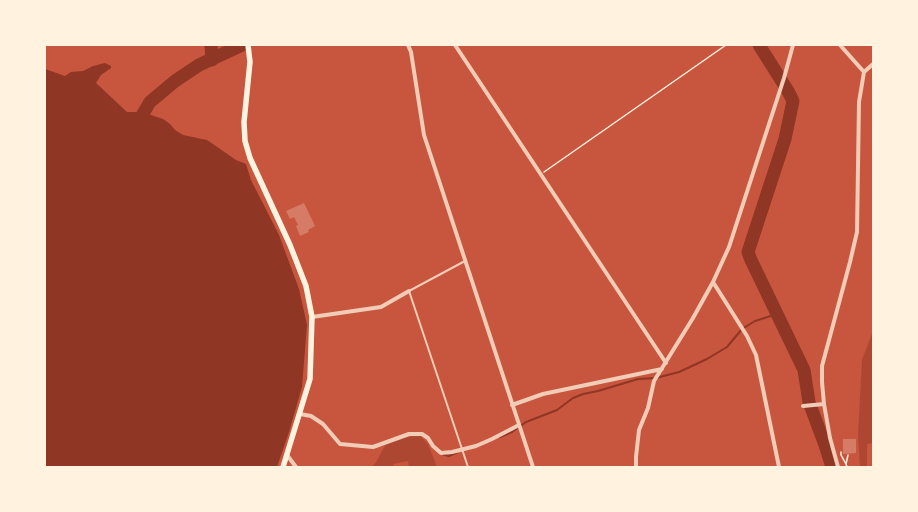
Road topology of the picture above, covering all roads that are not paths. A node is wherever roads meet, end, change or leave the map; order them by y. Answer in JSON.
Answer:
{"nodes":[{"id":1,"x":408,"y":45,"type":"edge"},
{"id":2,"x":455,"y":45,"type":"edge"},
{"id":3,"x":794,"y":45,"type":"edge"},
{"id":4,"x":840,"y":45,"type":"edge"},
{"id":5,"x":249,"y":48,"type":"edge"},
{"id":6,"x":873,"y":64,"type":"edge"},
{"id":7,"x":864,"y":72,"type":"junction"},
{"id":8,"x":465,"y":261,"type":"junction"},
{"id":9,"x":713,"y":282,"type":"junction"},
{"id":10,"x":409,"y":292,"type":"junction"},
{"id":11,"x":312,"y":317,"type":"junction"},
{"id":12,"x":666,"y":363,"type":"junction"},
{"id":13,"x":660,"y":371,"type":"junction"},
{"id":14,"x":824,"y":404,"type":"junction"},
{"id":15,"x":512,"y":405,"type":"junction"},
{"id":16,"x":803,"y":406,"type":"dead end"},
{"id":17,"x":300,"y":414,"type":"junction"},
{"id":18,"x":519,"y":425,"type":"junction"},
{"id":19,"x":462,"y":449,"type":"junction"},
{"id":20,"x":287,"y":455,"type":"junction"},
{"id":21,"x":283,"y":467,"type":"edge"},
{"id":22,"x":296,"y":467,"type":"edge"},
{"id":23,"x":468,"y":467,"type":"edge"},
{"id":24,"x":532,"y":467,"type":"edge"},
{"id":25,"x":636,"y":467,"type":"edge"},
{"id":26,"x":779,"y":467,"type":"edge"},
{"id":27,"x":838,"y":467,"type":"edge"}],
"edges":[{"from":1,"to":8,"type":"street"},
{"from":2,"to":12,"type":"street"},
{"from":3,"to":9,"type":"street"},
{"from":4,"to":7,"type":"street"},
{"from":5,"to":11,"type":"main road"},
{"from":6,"to":7,"type":"street"},
{"from":7,"to":14,"type":"street"},
{"from":8,"to":10,"type":"lane"},
{"from":8,"to":15,"type":"street"},
{"from":9,"to":12,"type":"street"},
{"from":9,"to":26,"type":"street"},
{"from":10,"to":11,"type":"street"},
{"from":10,"to":19,"type":"lane"},
{"from":11,"to":17,"type":"main road"},
{"from":12,"to":13,"type":"street"},
{"from":13,"to":15,"type":"street"},
{"from":13,"to":25,"type":"street"},
{"from":14,"to":16,"type":"street"},
{"from":14,"to":27,"type":"street"},
{"from":15,"to":18,"type":"street"},
{"from":17,"to":19,"type":"street"},
{"from":17,"to":20,"type":"main road"},
{"from":18,"to":19,"type":"street"},
{"from":18,"to":24,"type":"street"},
{"from":19,"to":23,"type":"lane"},
{"from":20,"to":21,"type":"main road"},
{"from":20,"to":22,"type":"street"}]}
